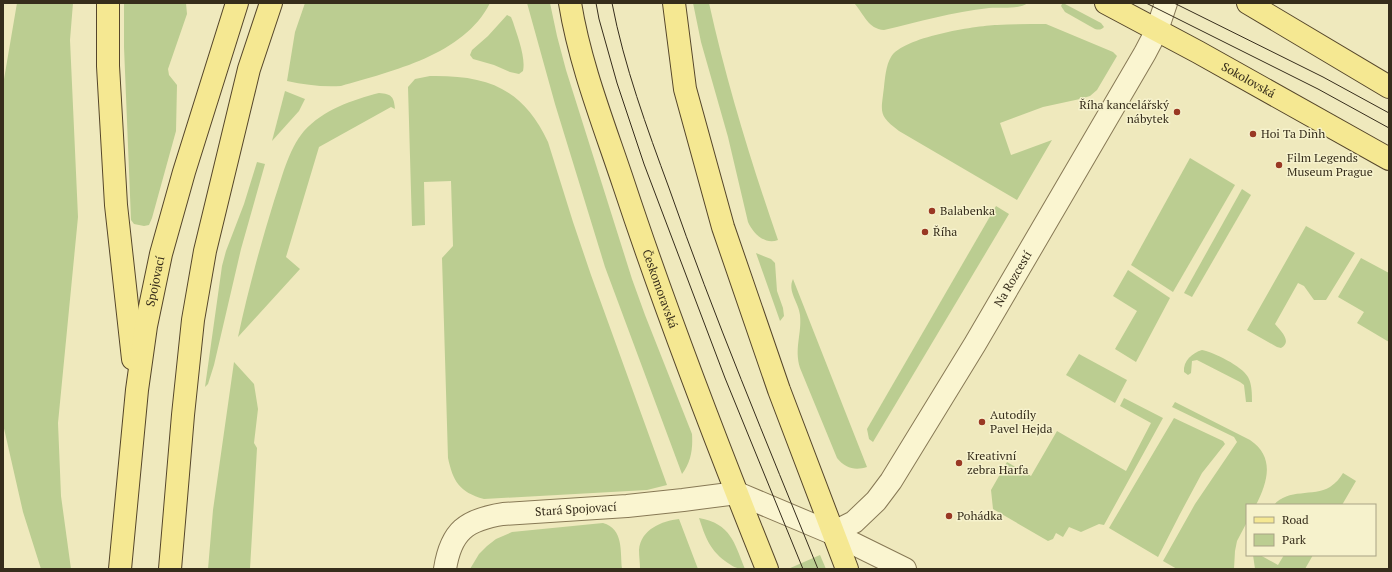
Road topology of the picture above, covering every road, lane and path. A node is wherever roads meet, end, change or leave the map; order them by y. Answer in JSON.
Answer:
{"nodes":[{"id":1,"x":108,"y":3,"type":"edge"},
{"id":2,"x":238,"y":3,"type":"edge"},
{"id":3,"x":271,"y":3,"type":"edge"},
{"id":4,"x":570,"y":3,"type":"edge"},
{"id":5,"x":674,"y":3,"type":"edge"},
{"id":6,"x":1106,"y":3,"type":"edge"},
{"id":7,"x":1166,"y":3,"type":"edge"},
{"id":8,"x":1248,"y":3,"type":"edge"},
{"id":9,"x":1157,"y":30,"type":"junction"},
{"id":10,"x":1389,"y":86,"type":"edge"},
{"id":11,"x":1389,"y":159,"type":"edge"},
{"id":12,"x":137,"y":390,"type":"junction"},
{"id":13,"x":737,"y":493,"type":"junction"},
{"id":14,"x":832,"y":533,"type":"junction"},
{"id":15,"x":120,"y":569,"type":"edge"},
{"id":16,"x":170,"y":569,"type":"edge"},
{"id":17,"x":445,"y":569,"type":"edge"},
{"id":18,"x":768,"y":569,"type":"edge"},
{"id":19,"x":847,"y":569,"type":"edge"},
{"id":20,"x":905,"y":569,"type":"edge"}],
"edges":[{"from":1,"to":12,"type":"main road"},
{"from":2,"to":12,"type":"main road","name":"Spojovací"},
{"from":3,"to":16,"type":"main road"},
{"from":4,"to":13,"type":"main road","name":"Českomoravská"},
{"from":5,"to":14,"type":"main road"},
{"from":6,"to":9,"type":"main road","name":"Sokolovská"},
{"from":7,"to":9,"type":"street","name":"Na Rozcestí"},
{"from":8,"to":10,"type":"main road"},
{"from":9,"to":11,"type":"main road","name":"Sokolovská"},
{"from":9,"to":14,"type":"street","name":"Na Rozcestí"},
{"from":12,"to":15,"type":"main road","name":"Spojovací"},
{"from":13,"to":14,"type":"street"},
{"from":13,"to":17,"type":"street","name":"Stará Spojovací"},
{"from":13,"to":18,"type":"main road","name":"Českomoravská"},
{"from":14,"to":19,"type":"main road"},
{"from":14,"to":20,"type":"street"}]}
